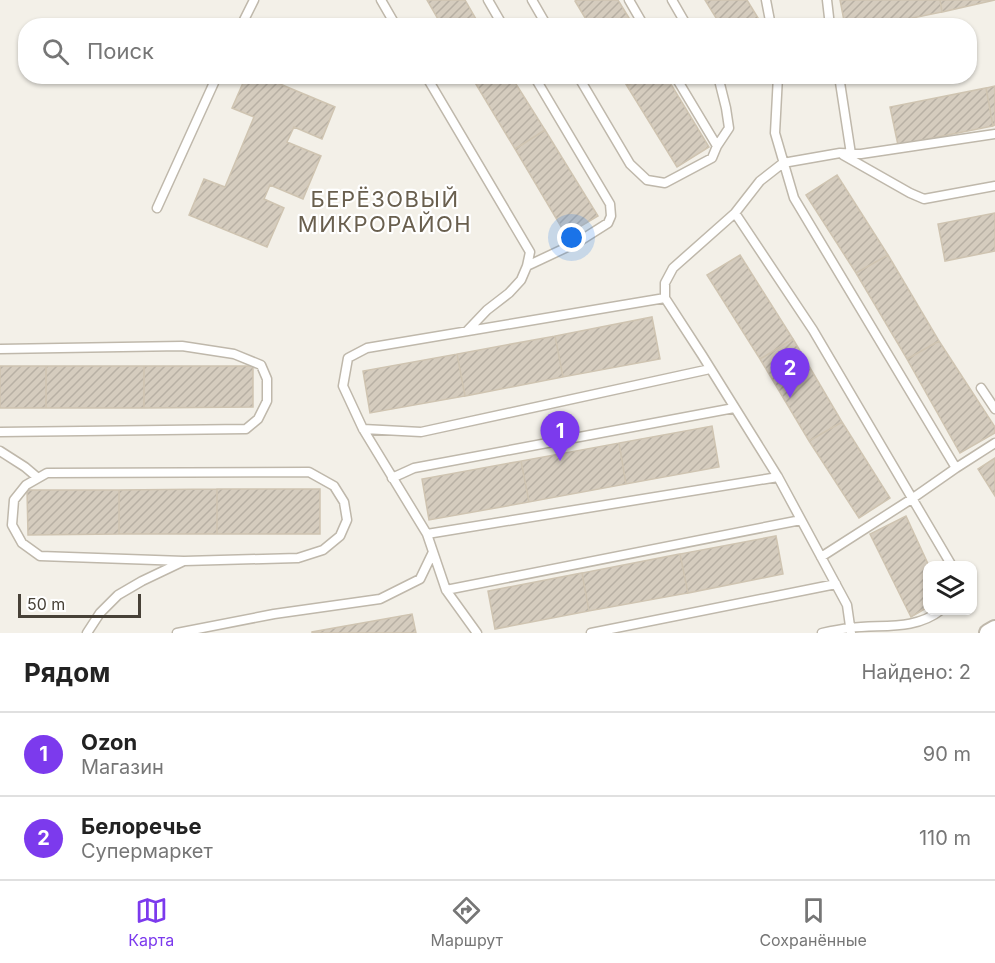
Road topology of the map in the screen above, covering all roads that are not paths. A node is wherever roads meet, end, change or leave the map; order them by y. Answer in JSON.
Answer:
{"nodes":[{"id":1,"x":254,"y":0,"type":"edge"},
{"id":2,"x":381,"y":0,"type":"edge"},
{"id":3,"x":488,"y":0,"type":"edge"},
{"id":4,"x":532,"y":0,"type":"edge"},
{"id":5,"x":628,"y":0,"type":"edge"},
{"id":6,"x":672,"y":0,"type":"edge"},
{"id":7,"x":766,"y":0,"type":"edge"},
{"id":8,"x":827,"y":0,"type":"edge"},
{"id":9,"x":245,"y":18,"type":"edge"},
{"id":10,"x":391,"y":18,"type":"edge"},
{"id":11,"x":498,"y":18,"type":"edge"},
{"id":12,"x":542,"y":18,"type":"edge"},
{"id":13,"x":639,"y":18,"type":"edge"},
{"id":14,"x":682,"y":18,"type":"edge"},
{"id":15,"x":769,"y":18,"type":"edge"},
{"id":16,"x":829,"y":18,"type":"edge"},
{"id":17,"x":213,"y":84,"type":"edge"},
{"id":18,"x":431,"y":84,"type":"edge"},
{"id":19,"x":539,"y":84,"type":"edge"},
{"id":20,"x":583,"y":84,"type":"edge"},
{"id":21,"x":680,"y":84,"type":"edge"},
{"id":22,"x":721,"y":84,"type":"edge"},
{"id":23,"x":778,"y":84,"type":"edge"},
{"id":24,"x":840,"y":84,"type":"edge"},
{"id":25,"x":995,"y":134,"type":"edge"},
{"id":26,"x":717,"y":146,"type":"junction"},
{"id":27,"x":840,"y":153,"type":"junction"},
{"id":28,"x":851,"y":154,"type":"junction"},
{"id":29,"x":783,"y":163,"type":"junction"},
{"id":30,"x":995,"y":186,"type":"edge"},
{"id":31,"x":157,"y":208,"type":"dead end"},
{"id":32,"x":735,"y":213,"type":"junction"},
{"id":33,"x":527,"y":266,"type":"junction"},
{"id":34,"x":665,"y":298,"type":"junction"},
{"id":35,"x":467,"y":332,"type":"junction"},
{"id":36,"x":0,"y":349,"type":"edge"},
{"id":37,"x":711,"y":369,"type":"junction"},
{"id":38,"x":981,"y":388,"type":"dead end"},
{"id":39,"x":734,"y":408,"type":"junction"},
{"id":40,"x":995,"y":409,"type":"edge"},
{"id":41,"x":363,"y":429,"type":"junction"},
{"id":42,"x":0,"y":432,"type":"edge"},
{"id":43,"x":995,"y":443,"type":"edge"},
{"id":44,"x":0,"y":451,"type":"edge"},
{"id":45,"x":956,"y":468,"type":"junction"},
{"id":46,"x":778,"y":477,"type":"junction"},
{"id":47,"x":38,"y":478,"type":"junction"},
{"id":48,"x":392,"y":478,"type":"junction"},
{"id":49,"x":913,"y":498,"type":"junction"},
{"id":50,"x":801,"y":520,"type":"junction"},
{"id":51,"x":427,"y":534,"type":"junction"},
{"id":52,"x":433,"y":552,"type":"junction"},
{"id":53,"x":821,"y":557,"type":"junction"},
{"id":54,"x":184,"y":561,"type":"junction"},
{"id":55,"x":949,"y":561,"type":"edge"},
{"id":56,"x":836,"y":584,"type":"junction"},
{"id":57,"x":446,"y":590,"type":"junction"},
{"id":58,"x":934,"y":615,"type":"edge"},
{"id":59,"x":995,"y":629,"type":"edge"},
{"id":60,"x":851,"y":630,"type":"edge"},
{"id":61,"x":87,"y":633,"type":"edge"},
{"id":62,"x":177,"y":633,"type":"edge"},
{"id":63,"x":477,"y":633,"type":"edge"},
{"id":64,"x":591,"y":633,"type":"edge"},
{"id":65,"x":822,"y":633,"type":"edge"},
{"id":66,"x":988,"y":633,"type":"edge"}],
"edges":[{"from":1,"to":9,"type":"lane"},
{"from":2,"to":10,"type":"lane"},
{"from":3,"to":11,"type":"lane"},
{"from":4,"to":12,"type":"lane"},
{"from":5,"to":13,"type":"lane"},
{"from":6,"to":14,"type":"lane"},
{"from":7,"to":15,"type":"lane"},
{"from":8,"to":16,"type":"lane"},
{"from":17,"to":31,"type":"lane"},
{"from":18,"to":33,"type":"lane"},
{"from":19,"to":33,"type":"lane"},
{"from":20,"to":26,"type":"lane"},
{"from":21,"to":26,"type":"lane"},
{"from":22,"to":26,"type":"lane"},
{"from":23,"to":29,"type":"lane"},
{"from":24,"to":28,"type":"lane"},
{"from":25,"to":28,"type":"lane"},
{"from":27,"to":28,"type":"lane"},
{"from":27,"to":29,"type":"lane"},
{"from":27,"to":30,"type":"lane"},
{"from":29,"to":32,"type":"lane"},
{"from":29,"to":45,"type":"lane"},
{"from":32,"to":34,"type":"lane"},
{"from":32,"to":49,"type":"lane"},
{"from":33,"to":35,"type":"lane"},
{"from":34,"to":35,"type":"lane"},
{"from":34,"to":37,"type":"lane"},
{"from":35,"to":41,"type":"lane"},
{"from":36,"to":42,"type":"lane"},
{"from":37,"to":39,"type":"lane"},
{"from":37,"to":41,"type":"lane"},
{"from":38,"to":40,"type":"lane"},
{"from":39,"to":46,"type":"lane"},
{"from":39,"to":48,"type":"lane"},
{"from":41,"to":48,"type":"lane"},
{"from":43,"to":45,"type":"lane"},
{"from":44,"to":47,"type":"lane"},
{"from":45,"to":49,"type":"lane"},
{"from":46,"to":50,"type":"lane"},
{"from":46,"to":51,"type":"lane"},
{"from":47,"to":54,"type":"lane"},
{"from":47,"to":54,"type":"lane"},
{"from":48,"to":51,"type":"lane"},
{"from":49,"to":53,"type":"lane"},
{"from":49,"to":55,"type":"lane"},
{"from":50,"to":53,"type":"lane"},
{"from":50,"to":57,"type":"lane"},
{"from":51,"to":52,"type":"lane"},
{"from":52,"to":57,"type":"lane"},
{"from":52,"to":62,"type":"lane"},
{"from":53,"to":56,"type":"lane"},
{"from":54,"to":61,"type":"lane"},
{"from":56,"to":60,"type":"lane"},
{"from":56,"to":64,"type":"lane"},
{"from":57,"to":63,"type":"lane"},
{"from":58,"to":60,"type":"lane"},
{"from":59,"to":66,"type":"street"},
{"from":60,"to":65,"type":"lane"}]}
